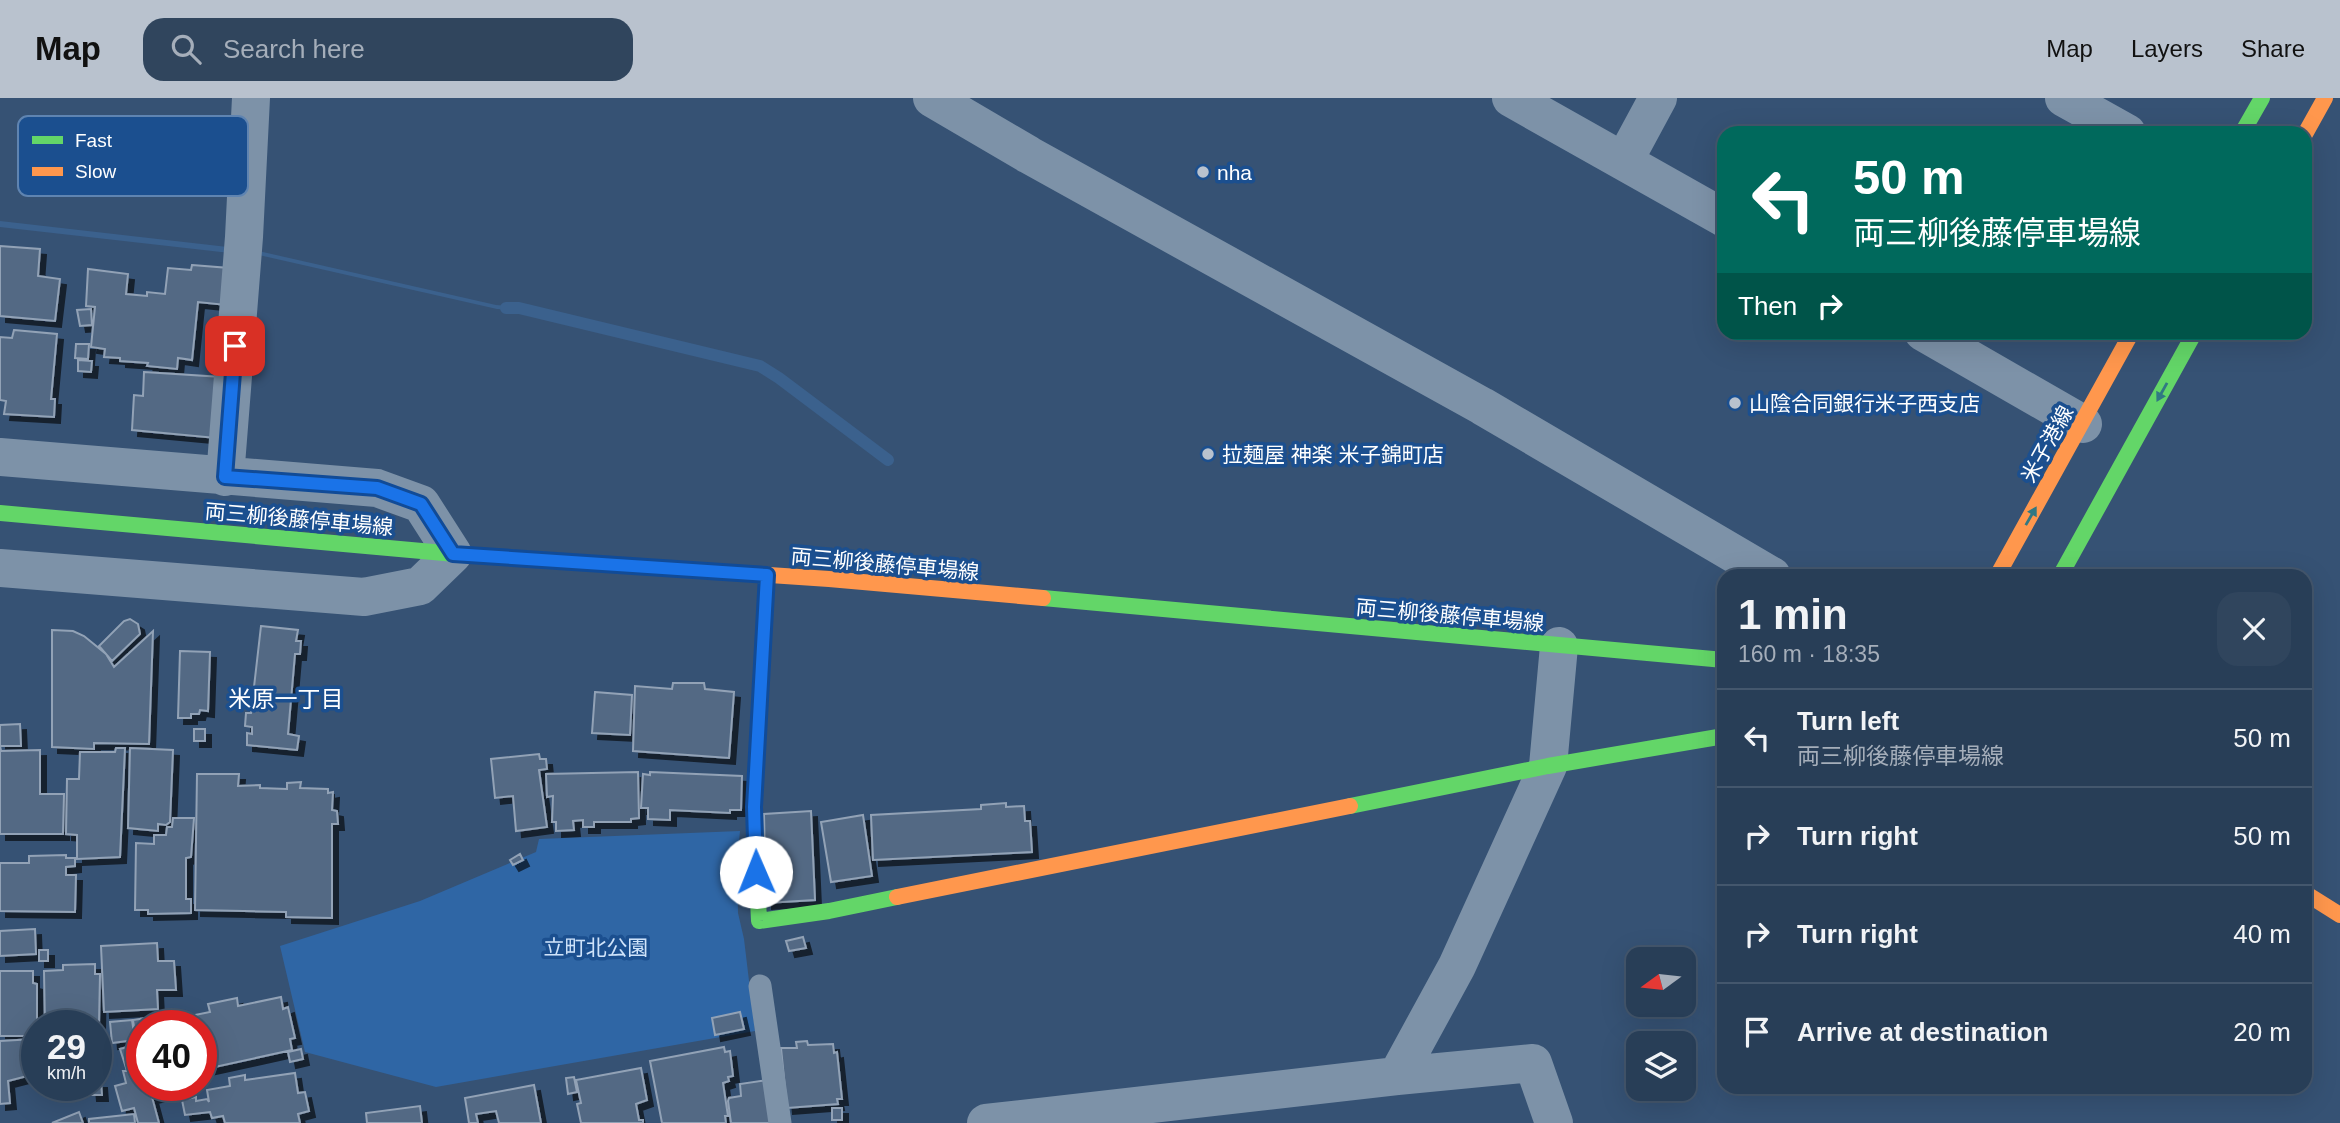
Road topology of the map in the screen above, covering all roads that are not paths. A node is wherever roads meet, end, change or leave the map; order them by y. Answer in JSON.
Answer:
{"nodes":[{"id":1,"x":251,"y":98,"type":"edge"},
{"id":2,"x":932,"y":98,"type":"edge"},
{"id":3,"x":1511,"y":98,"type":"edge"},
{"id":4,"x":1658,"y":98,"type":"edge"},
{"id":5,"x":2064,"y":98,"type":"edge"},
{"id":6,"x":2262,"y":98,"type":"edge"},
{"id":7,"x":2114,"y":126,"type":"edge"},
{"id":8,"x":2246,"y":126,"type":"edge"},
{"id":9,"x":248,"y":156,"type":"edge"},
{"id":10,"x":1624,"y":160,"type":"junction"},
{"id":11,"x":246,"y":196,"type":"edge"},
{"id":12,"x":1717,"y":214,"type":"edge"},
{"id":13,"x":1937,"y":340,"type":"edge"},
{"id":14,"x":2129,"y":340,"type":"edge"},
{"id":15,"x":2191,"y":340,"type":"edge"},
{"id":16,"x":2083,"y":424,"type":"junction"},
{"id":17,"x":0,"y":457,"type":"edge"},
{"id":18,"x":225,"y":477,"type":"junction"},
{"id":19,"x":0,"y":513,"type":"edge"},
{"id":20,"x":453,"y":554,"type":"junction"},
{"id":21,"x":0,"y":568,"type":"edge"},
{"id":22,"x":1760,"y":569,"type":"edge"},
{"id":23,"x":2001,"y":569,"type":"edge"},
{"id":24,"x":2064,"y":569,"type":"edge"},
{"id":25,"x":767,"y":575,"type":"junction"},
{"id":26,"x":1559,"y":646,"type":"junction"},
{"id":27,"x":1717,"y":659,"type":"edge"},
{"id":28,"x":1717,"y":737,"type":"edge"},
{"id":29,"x":1548,"y":766,"type":"junction"},
{"id":30,"x":2312,"y":897,"type":"edge"},
{"id":31,"x":2340,"y":915,"type":"edge"},
{"id":32,"x":760,"y":986,"type":"dead end"},
{"id":33,"x":1396,"y":1076,"type":"junction"},
{"id":34,"x":780,"y":1123,"type":"edge"},
{"id":35,"x":986,"y":1123,"type":"edge"},
{"id":36,"x":1554,"y":1123,"type":"edge"}],
"edges":[{"from":1,"to":9,"type":"street"},
{"from":2,"to":22,"type":"street"},
{"from":3,"to":10,"type":"street"},
{"from":4,"to":10,"type":"street"},
{"from":5,"to":7,"type":"street"},
{"from":6,"to":8,"type":"main road"},
{"from":10,"to":12,"type":"street"},
{"from":11,"to":18,"type":"street"},
{"from":13,"to":16,"type":"street"},
{"from":14,"to":16,"type":"main road","name":"米子港線"},
{"from":15,"to":24,"type":"main road","one_way":true},
{"from":23,"to":16,"type":"main road","name":"米子港線","one_way":true},
{"from":17,"to":18,"type":"street"},
{"from":18,"to":20,"type":"street"},
{"from":19,"to":20,"type":"main road","name":"両三柳後藤停車場線"},
{"from":20,"to":21,"type":"street"},
{"from":20,"to":25,"type":"main road","name":"両三柳後藤停車場線"},
{"from":25,"to":26,"type":"main road","name":"両三柳後藤停車場線"},
{"from":25,"to":29,"type":"main road"},
{"from":26,"to":27,"type":"main road","name":"両三柳後藤停車場線"},
{"from":26,"to":29,"type":"street"},
{"from":28,"to":29,"type":"main road"},
{"from":29,"to":33,"type":"street"},
{"from":30,"to":31,"type":"main road"},
{"from":32,"to":34,"type":"lane"},
{"from":33,"to":35,"type":"street"},
{"from":33,"to":36,"type":"street"}]}
